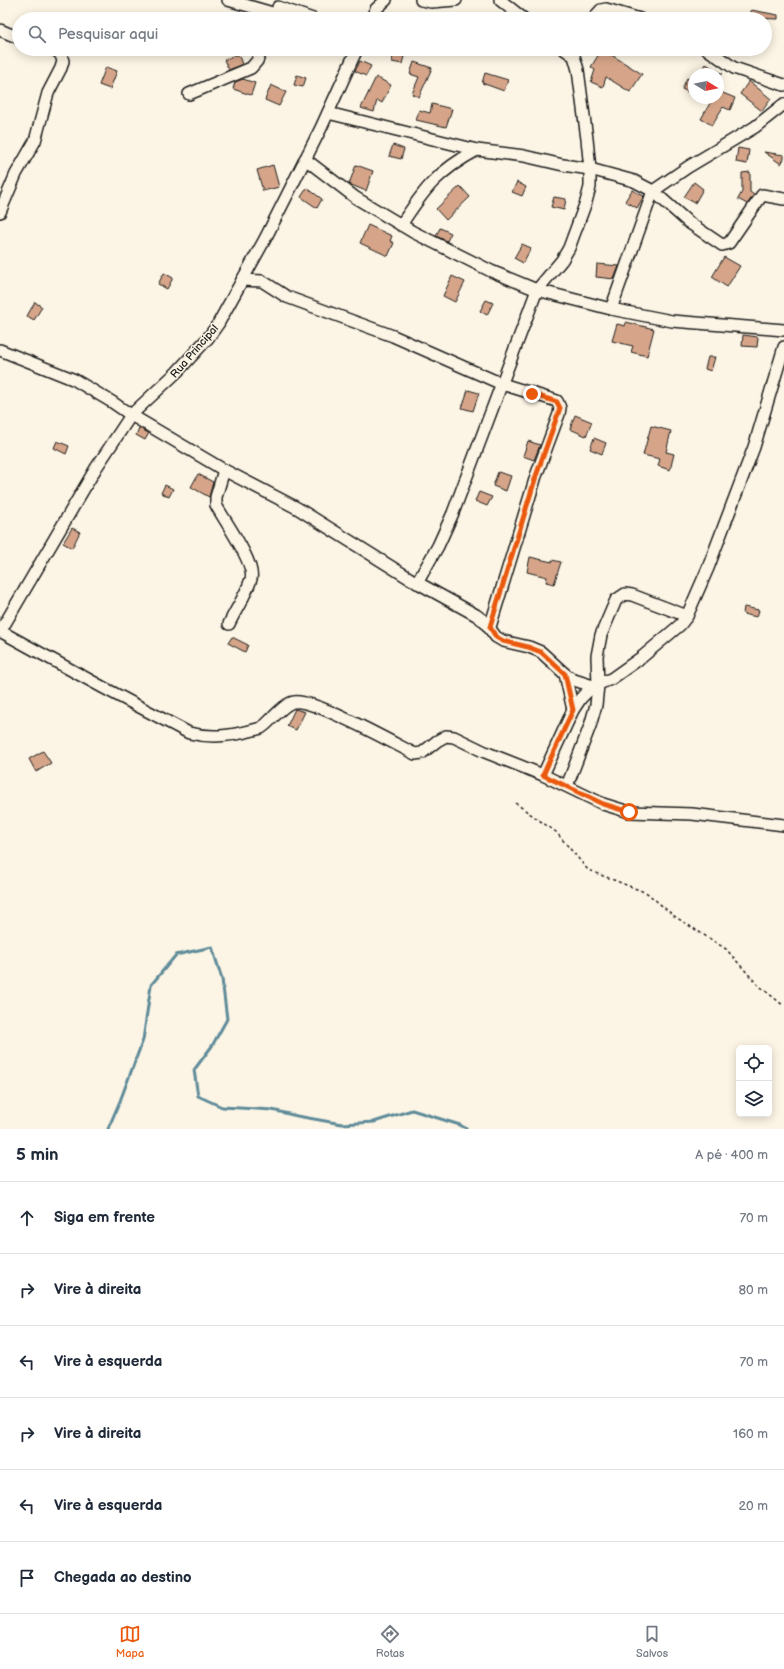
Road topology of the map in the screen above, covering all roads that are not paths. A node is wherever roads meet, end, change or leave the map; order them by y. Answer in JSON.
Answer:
{"nodes":[{"id":1,"x":228,"y":0,"type":"edge"},
{"id":2,"x":386,"y":0,"type":"edge"},
{"id":3,"x":421,"y":0,"type":"edge"},
{"id":4,"x":456,"y":0,"type":"edge"},
{"id":5,"x":500,"y":0,"type":"edge"},
{"id":6,"x":277,"y":10,"type":"edge"},
{"id":7,"x":374,"y":12,"type":"edge"},
{"id":8,"x":515,"y":12,"type":"edge"},
{"id":9,"x":599,"y":12,"type":"edge"},
{"id":10,"x":616,"y":12,"type":"edge"},
{"id":11,"x":0,"y":30,"type":"edge"},
{"id":12,"x":12,"y":35,"type":"edge"},
{"id":13,"x":61,"y":56,"type":"edge"},
{"id":14,"x":259,"y":56,"type":"edge"},
{"id":15,"x":354,"y":56,"type":"edge"},
{"id":16,"x":576,"y":56,"type":"edge"},
{"id":17,"x":717,"y":56,"type":"edge"},
{"id":18,"x":784,"y":85,"type":"edge"},
{"id":19,"x":189,"y":94,"type":"dead end"},
{"id":20,"x":784,"y":104,"type":"edge"},
{"id":21,"x":328,"y":113,"type":"junction"},
{"id":22,"x":477,"y":150,"type":"junction"},
{"id":23,"x":305,"y":159,"type":"junction"},
{"id":24,"x":590,"y":169,"type":"junction"},
{"id":25,"x":653,"y":191,"type":"junction"},
{"id":26,"x":784,"y":199,"type":"edge"},
{"id":27,"x":0,"y":212,"type":"edge"},
{"id":28,"x":401,"y":225,"type":"junction"},
{"id":29,"x":242,"y":280,"type":"junction"},
{"id":30,"x":537,"y":290,"type":"junction"},
{"id":31,"x":611,"y":309,"type":"junction"},
{"id":32,"x":784,"y":330,"type":"edge"},
{"id":33,"x":784,"y":347,"type":"edge"},
{"id":34,"x":0,"y":350,"type":"edge"},
{"id":35,"x":502,"y":384,"type":"junction"},
{"id":36,"x":131,"y":415,"type":"junction"},
{"id":37,"x":224,"y":470,"type":"junction"},
{"id":38,"x":417,"y":583,"type":"junction"},
{"id":39,"x":687,"y":616,"type":"junction"},
{"id":40,"x":229,"y":624,"type":"dead end"},
{"id":41,"x":490,"y":627,"type":"junction"},
{"id":42,"x":0,"y":631,"type":"edge"},
{"id":43,"x":565,"y":674,"type":"junction"},
{"id":44,"x":596,"y":686,"type":"junction"},
{"id":45,"x":573,"y":710,"type":"junction"},
{"id":46,"x":543,"y":775,"type":"junction"},
{"id":47,"x":567,"y":786,"type":"junction"},
{"id":48,"x":784,"y":825,"type":"edge"}],
"edges":[{"from":1,"to":6,"type":"street"},
{"from":2,"to":7,"type":"street"},
{"from":3,"to":4,"type":"street"},
{"from":5,"to":8,"type":"street"},
{"from":9,"to":10,"type":"street"},
{"from":11,"to":12,"type":"street"},
{"from":13,"to":27,"type":"street"},
{"from":14,"to":19,"type":"street"},
{"from":15,"to":21,"type":"street","name":"Rua Principal"},
{"from":16,"to":24,"type":"street"},
{"from":17,"to":18,"type":"street"},
{"from":20,"to":25,"type":"street"},
{"from":21,"to":22,"type":"street"},
{"from":21,"to":23,"type":"street","name":"Rua Principal"},
{"from":22,"to":24,"type":"street"},
{"from":22,"to":28,"type":"street"},
{"from":23,"to":28,"type":"street"},
{"from":23,"to":29,"type":"street","name":"Rua Principal"},
{"from":24,"to":25,"type":"street"},
{"from":24,"to":30,"type":"street"},
{"from":25,"to":26,"type":"street"},
{"from":25,"to":31,"type":"street"},
{"from":28,"to":30,"type":"street"},
{"from":29,"to":35,"type":"street"},
{"from":29,"to":36,"type":"street","name":"Rua Principal"},
{"from":30,"to":31,"type":"street"},
{"from":30,"to":35,"type":"street"},
{"from":31,"to":32,"type":"street"},
{"from":33,"to":39,"type":"street"},
{"from":34,"to":36,"type":"street"},
{"from":35,"to":38,"type":"street"},
{"from":35,"to":41,"type":"street"},
{"from":36,"to":37,"type":"street"},
{"from":36,"to":42,"type":"street","name":"Rua Principal"},
{"from":37,"to":38,"type":"street"},
{"from":37,"to":40,"type":"street"},
{"from":38,"to":41,"type":"street"},
{"from":39,"to":44,"type":"street"},
{"from":39,"to":44,"type":"street"},
{"from":41,"to":43,"type":"street"},
{"from":42,"to":46,"type":"street"},
{"from":43,"to":44,"type":"street"},
{"from":43,"to":45,"type":"street"},
{"from":44,"to":45,"type":"street"},
{"from":44,"to":47,"type":"street"},
{"from":45,"to":46,"type":"street"},
{"from":46,"to":47,"type":"street"},
{"from":47,"to":48,"type":"street"}]}
